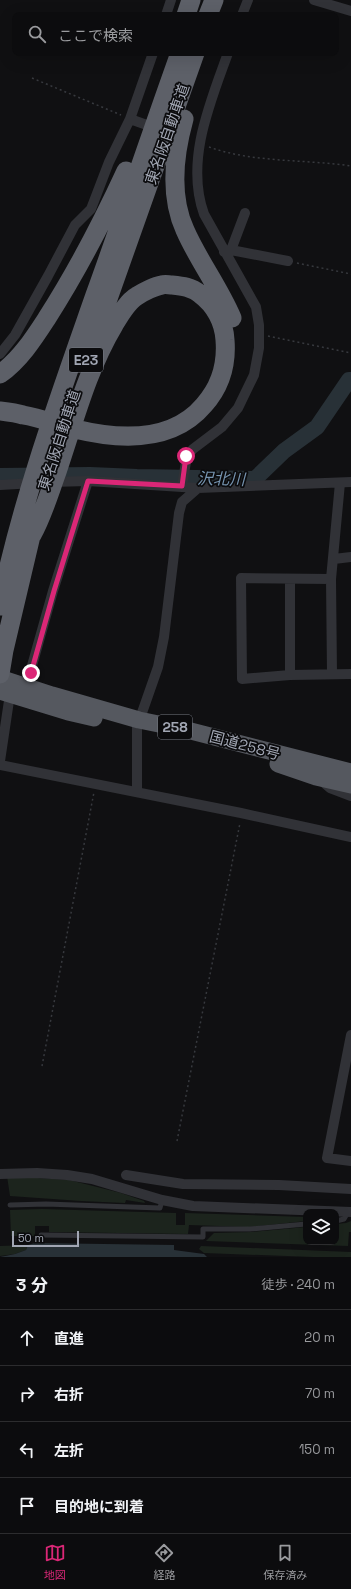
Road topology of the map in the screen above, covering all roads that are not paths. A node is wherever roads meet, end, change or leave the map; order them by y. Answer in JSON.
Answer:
{"nodes":[{"id":1,"x":171,"y":0,"type":"edge"},
{"id":2,"x":191,"y":0,"type":"edge"},
{"id":3,"x":199,"y":0,"type":"edge"},
{"id":4,"x":214,"y":0,"type":"edge"},
{"id":5,"x":220,"y":0,"type":"edge"},
{"id":6,"x":248,"y":0,"type":"edge"},
{"id":7,"x":314,"y":0,"type":"edge"},
{"id":8,"x":351,"y":11,"type":"edge"},
{"id":9,"x":167,"y":12,"type":"edge"},
{"id":10,"x":187,"y":12,"type":"edge"},
{"id":11,"x":194,"y":12,"type":"edge"},
{"id":12,"x":209,"y":12,"type":"edge"},
{"id":13,"x":217,"y":12,"type":"edge"},
{"id":14,"x":243,"y":12,"type":"edge"},
{"id":15,"x":152,"y":56,"type":"edge"},
{"id":16,"x":171,"y":56,"type":"edge"},
{"id":17,"x":179,"y":56,"type":"edge"},
{"id":18,"x":194,"y":56,"type":"edge"},
{"id":19,"x":203,"y":56,"type":"edge"},
{"id":20,"x":227,"y":56,"type":"edge"},
{"id":21,"x":130,"y":119,"type":"junction"},
{"id":22,"x":200,"y":143,"type":"junction"},
{"id":23,"x":245,"y":213,"type":"dead end"},
{"id":24,"x":228,"y":251,"type":"junction"},
{"id":25,"x":288,"y":261,"type":"road end"},
{"id":26,"x":0,"y":354,"type":"edge"},
{"id":27,"x":0,"y":374,"type":"edge"},
{"id":28,"x":0,"y":411,"type":"edge"},
{"id":29,"x":0,"y":422,"type":"edge"},
{"id":30,"x":88,"y":481,"type":"junction"},
{"id":31,"x":183,"y":481,"type":"junction"},
{"id":32,"x":351,"y":482,"type":"edge"},
{"id":33,"x":340,"y":483,"type":"junction"},
{"id":34,"x":0,"y":485,"type":"edge"},
{"id":35,"x":198,"y":488,"type":"junction"},
{"id":36,"x":32,"y":535,"type":"junction"},
{"id":37,"x":351,"y":557,"type":"edge"},
{"id":38,"x":334,"y":559,"type":"junction"},
{"id":39,"x":290,"y":579,"type":"junction"},
{"id":40,"x":331,"y":580,"type":"junction"},
{"id":41,"x":0,"y":606,"type":"edge"},
{"id":42,"x":0,"y":674,"type":"edge"},
{"id":43,"x":290,"y":674,"type":"junction"},
{"id":44,"x":332,"y":674,"type":"junction"},
{"id":45,"x":351,"y":674,"type":"edge"},
{"id":46,"x":0,"y":678,"type":"edge"},
{"id":47,"x":26,"y":687,"type":"junction"},
{"id":48,"x":5,"y":693,"type":"edge"},
{"id":49,"x":138,"y":724,"type":"junction"},
{"id":50,"x":0,"y":761,"type":"edge"},
{"id":51,"x":0,"y":765,"type":"edge"},
{"id":52,"x":351,"y":772,"type":"edge"},
{"id":53,"x":316,"y":777,"type":"junction"},
{"id":54,"x":351,"y":785,"type":"edge"},
{"id":55,"x":137,"y":792,"type":"junction"},
{"id":56,"x":351,"y":796,"type":"edge"},
{"id":57,"x":351,"y":837,"type":"edge"},
{"id":58,"x":351,"y":1035,"type":"edge"},
{"id":59,"x":351,"y":1161,"type":"edge"},
{"id":60,"x":0,"y":1174,"type":"edge"},
{"id":61,"x":126,"y":1175,"type":"dead end"},
{"id":62,"x":351,"y":1189,"type":"edge"},
{"id":63,"x":162,"y":1200,"type":"junction"},
{"id":64,"x":10,"y":1205,"type":"dead end"},
{"id":65,"x":350,"y":1212,"type":"edge"},
{"id":66,"x":339,"y":1221,"type":"edge"},
{"id":67,"x":303,"y":1224,"type":"edge"},
{"id":68,"x":41,"y":1235,"type":"dead end"}],
"edges":[{"from":1,"to":9,"type":"street"},
{"from":2,"to":10,"type":"highway"},
{"from":3,"to":11,"type":"highway"},
{"from":4,"to":12,"type":"highway"},
{"from":5,"to":13,"type":"highway"},
{"from":6,"to":14,"type":"street"},
{"from":7,"to":8,"type":"street"},
{"from":15,"to":21,"type":"street"},
{"from":16,"to":27,"type":"highway"},
{"from":17,"to":41,"type":"highway","name":"東名阪自動車道","number":"E23"},
{"from":18,"to":36,"type":"highway","name":"東名阪自動車道","number":"E23"},
{"from":19,"to":29,"type":"highway"},
{"from":20,"to":22,"type":"street"},
{"from":21,"to":22,"type":"street"},
{"from":21,"to":26,"type":"street"},
{"from":22,"to":24,"type":"street"},
{"from":23,"to":24,"type":"street"},
{"from":24,"to":25,"type":"street"},
{"from":24,"to":31,"type":"street"},
{"from":28,"to":36,"type":"highway"},
{"from":30,"to":31,"type":"street"},
{"from":30,"to":34,"type":"street"},
{"from":30,"to":47,"type":"street"},
{"from":31,"to":35,"type":"street"},
{"from":32,"to":33,"type":"street"},
{"from":33,"to":35,"type":"street"},
{"from":33,"to":38,"type":"street"},
{"from":35,"to":49,"type":"street"},
{"from":36,"to":42,"type":"highway","name":"東名阪自動車道","number":"E23"},
{"from":37,"to":38,"type":"street"},
{"from":38,"to":40,"type":"street"},
{"from":39,"to":40,"type":"street"},
{"from":39,"to":43,"type":"street"},
{"from":39,"to":43,"type":"street"},
{"from":40,"to":44,"type":"street"},
{"from":43,"to":44,"type":"street"},
{"from":44,"to":45,"type":"street"},
{"from":46,"to":47,"type":"highway","name":"国道258号","number":"258"},
{"from":47,"to":49,"type":"highway","name":"国道258号","number":"258"},
{"from":48,"to":49,"type":"highway","name":"国道258号","number":"258"},
{"from":48,"to":50,"type":"street"},
{"from":49,"to":52,"type":"highway","name":"国道258号","number":"258"},
{"from":49,"to":53,"type":"highway","name":"国道258号","number":"258"},
{"from":49,"to":55,"type":"street"},
{"from":51,"to":55,"type":"street"},
{"from":53,"to":54,"type":"highway","name":"国道258号","number":"258"},
{"from":53,"to":56,"type":"street"},
{"from":55,"to":57,"type":"street"},
{"from":58,"to":59,"type":"street"},
{"from":60,"to":63,"type":"street"},
{"from":61,"to":62,"type":"street"},
{"from":63,"to":64,"type":"lane"},
{"from":63,"to":65,"type":"street"},
{"from":65,"to":66,"type":"lane"},
{"from":67,"to":68,"type":"lane"}]}
